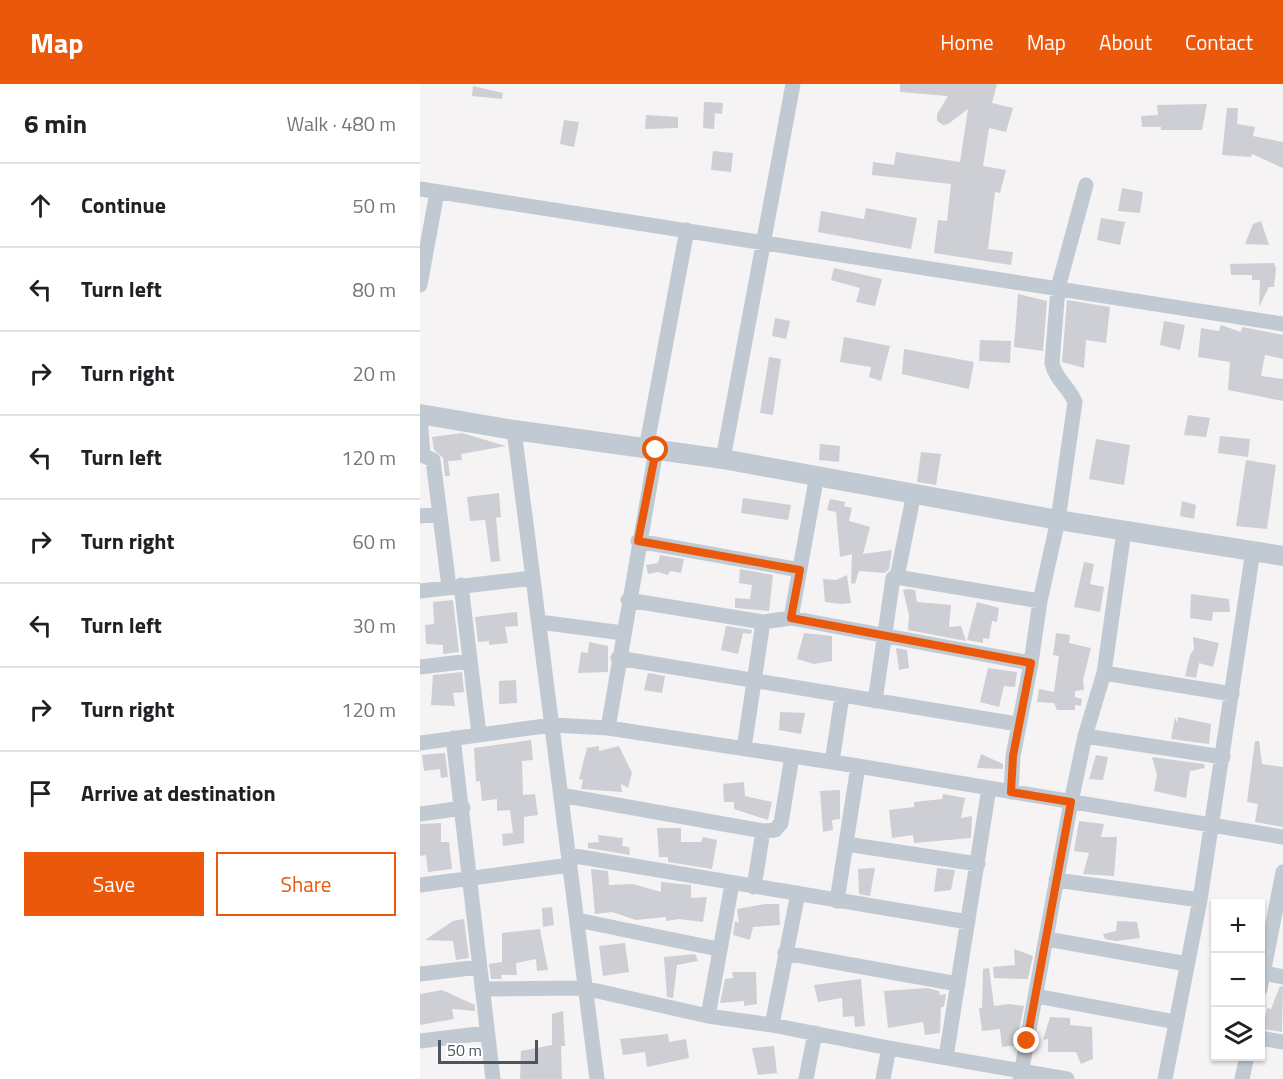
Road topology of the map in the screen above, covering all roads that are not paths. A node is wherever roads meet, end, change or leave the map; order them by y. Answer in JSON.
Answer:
{"nodes":[{"id":1,"x":793,"y":84,"type":"edge"},
{"id":2,"x":1086,"y":185,"type":"dead end"},
{"id":3,"x":420,"y":189,"type":"edge"},
{"id":4,"x":437,"y":192,"type":"junction"},
{"id":5,"x":687,"y":230,"type":"junction"},
{"id":6,"x":765,"y":242,"type":"junction"},
{"id":7,"x":420,"y":285,"type":"edge"},
{"id":8,"x":1058,"y":288,"type":"junction"},
{"id":9,"x":1283,"y":324,"type":"edge"},
{"id":10,"x":420,"y":416,"type":"edge"},
{"id":11,"x":514,"y":430,"type":"junction"},
{"id":12,"x":651,"y":449,"type":"junction"},
{"id":13,"x":422,"y":454,"type":"edge"},
{"id":14,"x":723,"y":459,"type":"junction"},
{"id":15,"x":817,"y":475,"type":"junction"},
{"id":16,"x":914,"y":493,"type":"junction"},
{"id":17,"x":438,"y":514,"type":"junction"},
{"id":18,"x":420,"y":516,"type":"edge"},
{"id":19,"x":1058,"y":520,"type":"junction"},
{"id":20,"x":1124,"y":531,"type":"junction"},
{"id":21,"x":638,"y":541,"type":"junction"},
{"id":22,"x":1253,"y":551,"type":"junction"},
{"id":23,"x":1283,"y":554,"type":"edge"},
{"id":24,"x":800,"y":570,"type":"junction"},
{"id":25,"x":897,"y":577,"type":"junction"},
{"id":26,"x":533,"y":578,"type":"junction"},
{"id":27,"x":455,"y":586,"type":"junction"},
{"id":28,"x":420,"y":591,"type":"edge"},
{"id":29,"x":628,"y":600,"type":"junction"},
{"id":30,"x":1040,"y":601,"type":"junction"},
{"id":31,"x":791,"y":618,"type":"junction"},
{"id":32,"x":539,"y":622,"type":"junction"},
{"id":33,"x":763,"y":622,"type":"junction"},
{"id":34,"x":623,"y":633,"type":"junction"},
{"id":35,"x":886,"y":637,"type":"junction"},
{"id":36,"x":618,"y":658,"type":"junction"},
{"id":37,"x":470,"y":661,"type":"junction"},
{"id":38,"x":1031,"y":663,"type":"junction"},
{"id":39,"x":420,"y":667,"type":"edge"},
{"id":40,"x":1104,"y":673,"type":"junction"},
{"id":41,"x":754,"y":682,"type":"junction"},
{"id":42,"x":1232,"y":694,"type":"junction"},
{"id":43,"x":842,"y":696,"type":"junction"},
{"id":44,"x":874,"y":701,"type":"junction"},
{"id":45,"x":1018,"y":724,"type":"junction"},
{"id":46,"x":552,"y":725,"type":"junction"},
{"id":47,"x":608,"y":728,"type":"junction"},
{"id":48,"x":478,"y":734,"type":"junction"},
{"id":49,"x":1085,"y":736,"type":"junction"},
{"id":50,"x":453,"y":738,"type":"junction"},
{"id":51,"x":420,"y":743,"type":"edge"},
{"id":52,"x":744,"y":748,"type":"junction"},
{"id":53,"x":792,"y":756,"type":"junction"},
{"id":54,"x":1223,"y":757,"type":"junction"},
{"id":55,"x":832,"y":762,"type":"junction"},
{"id":56,"x":858,"y":766,"type":"junction"},
{"id":57,"x":989,"y":788,"type":"junction"},
{"id":58,"x":1011,"y":792,"type":"junction"},
{"id":59,"x":561,"y":795,"type":"junction"},
{"id":60,"x":1071,"y":802,"type":"junction"},
{"id":61,"x":463,"y":808,"type":"junction"},
{"id":62,"x":420,"y":814,"type":"edge"},
{"id":63,"x":1212,"y":825,"type":"junction"},
{"id":64,"x":763,"y":831,"type":"junction"},
{"id":65,"x":1283,"y":837,"type":"edge"},
{"id":66,"x":846,"y":844,"type":"junction"},
{"id":67,"x":569,"y":860,"type":"junction"},
{"id":68,"x":978,"y":864,"type":"junction"},
{"id":69,"x":1283,"y":872,"type":"edge"},
{"id":70,"x":470,"y":878,"type":"junction"},
{"id":71,"x":1056,"y":880,"type":"junction"},
{"id":72,"x":732,"y":884,"type":"junction"},
{"id":73,"x":420,"y":885,"type":"edge"},
{"id":74,"x":754,"y":887,"type":"junction"},
{"id":75,"x":798,"y":893,"type":"junction"},
{"id":76,"x":1200,"y":900,"type":"junction"},
{"id":77,"x":837,"y":901,"type":"junction"},
{"id":78,"x":1279,"y":919,"type":"edge"},
{"id":79,"x":577,"y":920,"type":"junction"},
{"id":80,"x":968,"y":922,"type":"junction"},
{"id":81,"x":1047,"y":939,"type":"junction"},
{"id":82,"x":718,"y":949,"type":"junction"},
{"id":83,"x":785,"y":953,"type":"junction"},
{"id":84,"x":1187,"y":964,"type":"junction"},
{"id":85,"x":479,"y":967,"type":"junction"},
{"id":86,"x":1265,"y":969,"type":"edge"},
{"id":87,"x":1265,"y":973,"type":"edge"},
{"id":88,"x":420,"y":974,"type":"edge"},
{"id":89,"x":1283,"y":977,"type":"edge"},
{"id":90,"x":958,"y":984,"type":"junction"},
{"id":91,"x":584,"y":988,"type":"junction"},
{"id":92,"x":482,"y":989,"type":"junction"},
{"id":93,"x":1036,"y":996,"type":"junction"},
{"id":94,"x":708,"y":1016,"type":"junction"},
{"id":95,"x":1176,"y":1022,"type":"junction"},
{"id":96,"x":772,"y":1025,"type":"junction"},
{"id":97,"x":486,"y":1033,"type":"junction"},
{"id":98,"x":815,"y":1033,"type":"junction"},
{"id":99,"x":1265,"y":1039,"type":"edge"},
{"id":100,"x":420,"y":1041,"type":"edge"},
{"id":101,"x":1283,"y":1041,"type":"edge"},
{"id":102,"x":889,"y":1048,"type":"junction"},
{"id":103,"x":946,"y":1057,"type":"junction"},
{"id":104,"x":1246,"y":1061,"type":"edge"},
{"id":105,"x":1020,"y":1075,"type":"edge"},
{"id":106,"x":493,"y":1079,"type":"edge"},
{"id":107,"x":597,"y":1079,"type":"edge"},
{"id":108,"x":806,"y":1079,"type":"edge"},
{"id":109,"x":883,"y":1079,"type":"edge"},
{"id":110,"x":1067,"y":1079,"type":"edge"},
{"id":111,"x":1165,"y":1079,"type":"edge"},
{"id":112,"x":1242,"y":1079,"type":"edge"}],
"edges":[{"from":1,"to":6,"type":"street"},
{"from":2,"to":8,"type":"street"},
{"from":3,"to":4,"type":"street"},
{"from":4,"to":5,"type":"street"},
{"from":4,"to":7,"type":"street"},
{"from":5,"to":6,"type":"street"},
{"from":5,"to":12,"type":"street"},
{"from":6,"to":8,"type":"street"},
{"from":6,"to":14,"type":"street"},
{"from":8,"to":9,"type":"street"},
{"from":8,"to":19,"type":"street"},
{"from":10,"to":11,"type":"street"},
{"from":10,"to":13,"type":"street"},
{"from":11,"to":12,"type":"street"},
{"from":11,"to":26,"type":"street"},
{"from":12,"to":14,"type":"street"},
{"from":12,"to":21,"type":"street"},
{"from":13,"to":17,"type":"street"},
{"from":14,"to":15,"type":"street"},
{"from":15,"to":16,"type":"street"},
{"from":15,"to":24,"type":"street"},
{"from":16,"to":19,"type":"street"},
{"from":16,"to":25,"type":"street"},
{"from":17,"to":18,"type":"street"},
{"from":17,"to":27,"type":"street"},
{"from":19,"to":20,"type":"street"},
{"from":19,"to":30,"type":"street"},
{"from":20,"to":22,"type":"street"},
{"from":20,"to":40,"type":"street"},
{"from":21,"to":24,"type":"street"},
{"from":21,"to":29,"type":"street"},
{"from":22,"to":23,"type":"street"},
{"from":22,"to":42,"type":"street"},
{"from":24,"to":31,"type":"street"},
{"from":25,"to":30,"type":"street"},
{"from":25,"to":35,"type":"street"},
{"from":26,"to":27,"type":"street"},
{"from":26,"to":32,"type":"street"},
{"from":27,"to":28,"type":"street"},
{"from":27,"to":37,"type":"street"},
{"from":29,"to":33,"type":"street"},
{"from":29,"to":34,"type":"street"},
{"from":30,"to":38,"type":"street"},
{"from":31,"to":33,"type":"street"},
{"from":31,"to":35,"type":"street"},
{"from":32,"to":34,"type":"street"},
{"from":32,"to":46,"type":"street"},
{"from":33,"to":41,"type":"street"},
{"from":34,"to":36,"type":"street"},
{"from":35,"to":38,"type":"street"},
{"from":35,"to":44,"type":"street"},
{"from":36,"to":41,"type":"street"},
{"from":36,"to":47,"type":"street"},
{"from":37,"to":39,"type":"street"},
{"from":37,"to":48,"type":"street"},
{"from":38,"to":45,"type":"street"},
{"from":40,"to":42,"type":"street"},
{"from":40,"to":49,"type":"street"},
{"from":41,"to":43,"type":"street"},
{"from":41,"to":52,"type":"street"},
{"from":42,"to":54,"type":"street"},
{"from":43,"to":44,"type":"street"},
{"from":43,"to":55,"type":"street"},
{"from":44,"to":45,"type":"street"},
{"from":45,"to":58,"type":"street"},
{"from":46,"to":47,"type":"street"},
{"from":46,"to":48,"type":"street"},
{"from":46,"to":59,"type":"street"},
{"from":47,"to":52,"type":"street"},
{"from":48,"to":50,"type":"street"},
{"from":49,"to":54,"type":"street"},
{"from":49,"to":60,"type":"street"},
{"from":50,"to":51,"type":"street"},
{"from":50,"to":61,"type":"street"},
{"from":52,"to":53,"type":"street"},
{"from":53,"to":55,"type":"street"},
{"from":53,"to":64,"type":"street"},
{"from":54,"to":63,"type":"street"},
{"from":55,"to":56,"type":"street"},
{"from":56,"to":57,"type":"street"},
{"from":56,"to":66,"type":"street"},
{"from":57,"to":58,"type":"street"},
{"from":57,"to":68,"type":"street"},
{"from":58,"to":60,"type":"street"},
{"from":59,"to":64,"type":"street"},
{"from":59,"to":67,"type":"street"},
{"from":60,"to":63,"type":"street"},
{"from":60,"to":71,"type":"street"},
{"from":61,"to":62,"type":"street"},
{"from":61,"to":70,"type":"street"},
{"from":63,"to":65,"type":"street"},
{"from":63,"to":76,"type":"street"},
{"from":64,"to":74,"type":"street"},
{"from":66,"to":68,"type":"street"},
{"from":66,"to":77,"type":"street"},
{"from":67,"to":70,"type":"street"},
{"from":67,"to":72,"type":"street"},
{"from":67,"to":79,"type":"street"},
{"from":68,"to":80,"type":"street"},
{"from":69,"to":78,"type":"street"},
{"from":70,"to":73,"type":"street"},
{"from":70,"to":85,"type":"street"},
{"from":71,"to":76,"type":"street"},
{"from":71,"to":81,"type":"street"},
{"from":72,"to":74,"type":"street"},
{"from":72,"to":82,"type":"street"},
{"from":74,"to":75,"type":"street"},
{"from":75,"to":77,"type":"street"},
{"from":75,"to":83,"type":"street"},
{"from":76,"to":84,"type":"street"},
{"from":77,"to":80,"type":"street"},
{"from":78,"to":86,"type":"street"},
{"from":79,"to":82,"type":"street"},
{"from":79,"to":91,"type":"street"},
{"from":80,"to":90,"type":"street"},
{"from":81,"to":84,"type":"street"},
{"from":81,"to":93,"type":"street"},
{"from":82,"to":94,"type":"street"},
{"from":83,"to":90,"type":"street"},
{"from":83,"to":96,"type":"street"},
{"from":84,"to":95,"type":"street"},
{"from":85,"to":88,"type":"street"},
{"from":85,"to":92,"type":"street"},
{"from":87,"to":89,"type":"street"},
{"from":90,"to":103,"type":"street"},
{"from":91,"to":92,"type":"street"},
{"from":91,"to":94,"type":"street"},
{"from":91,"to":107,"type":"street"},
{"from":92,"to":97,"type":"street"},
{"from":93,"to":95,"type":"street"},
{"from":93,"to":105,"type":"street"},
{"from":94,"to":96,"type":"street"},
{"from":95,"to":111,"type":"street"},
{"from":96,"to":98,"type":"street"},
{"from":97,"to":100,"type":"street"},
{"from":97,"to":106,"type":"street"},
{"from":98,"to":102,"type":"street"},
{"from":98,"to":108,"type":"street"},
{"from":99,"to":101,"type":"street"},
{"from":102,"to":103,"type":"street"},
{"from":102,"to":109,"type":"street"},
{"from":103,"to":105,"type":"street"},
{"from":104,"to":112,"type":"street"},
{"from":105,"to":110,"type":"street"}]}
